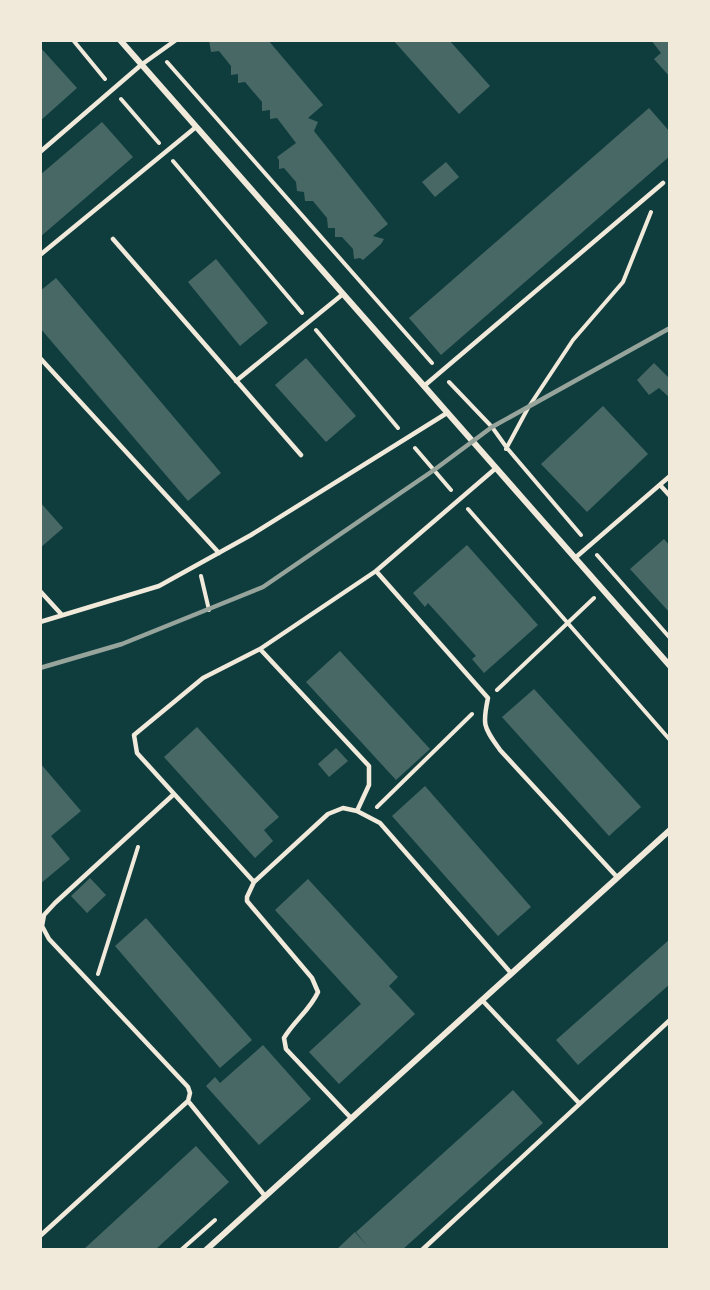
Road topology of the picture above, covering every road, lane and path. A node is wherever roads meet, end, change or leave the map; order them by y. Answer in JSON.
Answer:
{"nodes":[{"id":1,"x":73,"y":40,"type":"edge"},
{"id":2,"x":120,"y":40,"type":"edge"},
{"id":3,"x":176,"y":40,"type":"edge"},
{"id":4,"x":159,"y":52,"type":"junction"},
{"id":5,"x":141,"y":65,"type":"junction"},
{"id":6,"x":113,"y":89,"type":"junction"},
{"id":7,"x":196,"y":127,"type":"junction"},
{"id":8,"x":40,"y":152,"type":"edge"},
{"id":9,"x":166,"y":152,"type":"junction"},
{"id":10,"x":663,"y":183,"type":"joint"},
{"id":11,"x":113,"y":239,"type":"dead end"},
{"id":12,"x":40,"y":255,"type":"edge"},
{"id":13,"x":343,"y":294,"type":"junction"},
{"id":14,"x":309,"y":322,"type":"junction"},
{"id":15,"x":40,"y":358,"type":"edge"},
{"id":16,"x":440,"y":372,"type":"junction"},
{"id":17,"x":236,"y":381,"type":"junction"},
{"id":18,"x":424,"y":386,"type":"junction"},
{"id":19,"x":447,"y":413,"type":"junction"},
{"id":20,"x":407,"y":439,"type":"junction"},
{"id":21,"x":507,"y":448,"type":"junction"},
{"id":22,"x":301,"y":455,"type":"dead end"},
{"id":23,"x":496,"y":468,"type":"junction"},
{"id":24,"x":669,"y":476,"type":"edge"},
{"id":25,"x":660,"y":485,"type":"junction"},
{"id":26,"x":669,"y":496,"type":"edge"},
{"id":27,"x":459,"y":500,"type":"junction"},
{"id":28,"x":589,"y":545,"type":"junction"},
{"id":29,"x":219,"y":553,"type":"junction"},
{"id":30,"x":574,"y":558,"type":"junction"},
{"id":31,"x":199,"y":564,"type":"junction"},
{"id":32,"x":376,"y":571,"type":"junction"},
{"id":33,"x":40,"y":591,"type":"edge"},
{"id":34,"x":209,"y":610,"type":"dead end"},
{"id":35,"x":62,"y":615,"type":"junction"},
{"id":36,"x":40,"y":622,"type":"edge"},
{"id":37,"x":669,"y":638,"type":"edge"},
{"id":38,"x":260,"y":649,"type":"junction"},
{"id":39,"x":669,"y":666,"type":"edge"},
{"id":40,"x":669,"y":740,"type":"edge"},
{"id":41,"x":174,"y":794,"type":"junction"},
{"id":42,"x":357,"y":811,"type":"junction"},
{"id":43,"x":147,"y":818,"type":"junction"},
{"id":44,"x":669,"y":830,"type":"edge"},
{"id":45,"x":617,"y":877,"type":"junction"},
{"id":46,"x":254,"y":882,"type":"junction"},
{"id":47,"x":511,"y":974,"type":"junction"},
{"id":48,"x":94,"y":986,"type":"junction"},
{"id":49,"x":482,"y":1000,"type":"junction"},
{"id":50,"x":669,"y":1020,"type":"edge"},
{"id":51,"x":188,"y":1101,"type":"junction"},
{"id":52,"x":579,"y":1103,"type":"junction"},
{"id":53,"x":351,"y":1118,"type":"junction"},
{"id":54,"x":265,"y":1196,"type":"junction"},
{"id":55,"x":40,"y":1236,"type":"edge"},
{"id":56,"x":206,"y":1250,"type":"edge"},
{"id":57,"x":422,"y":1250,"type":"edge"}],
"edges":[{"from":1,"to":6,"type":"path"},
{"from":2,"to":5,"type":"street"},
{"from":3,"to":4,"type":"lane"},
{"from":4,"to":5,"type":"lane"},
{"from":4,"to":16,"type":"path"},
{"from":5,"to":6,"type":"lane"},
{"from":5,"to":7,"type":"street"},
{"from":6,"to":8,"type":"lane"},
{"from":6,"to":9,"type":"path"},
{"from":7,"to":9,"type":"lane"},
{"from":7,"to":13,"type":"street"},
{"from":9,"to":12,"type":"lane"},
{"from":9,"to":14,"type":"path"},
{"from":10,"to":16,"type":"lane"},
{"from":10,"to":21,"type":"path"},
{"from":11,"to":17,"type":"lane"},
{"from":13,"to":14,"type":"lane"},
{"from":13,"to":18,"type":"street"},
{"from":14,"to":17,"type":"lane"},
{"from":14,"to":20,"type":"path"},
{"from":15,"to":29,"type":"lane"},
{"from":16,"to":18,"type":"lane"},
{"from":16,"to":21,"type":"path"},
{"from":17,"to":22,"type":"lane"},
{"from":18,"to":19,"type":"street"},
{"from":19,"to":20,"type":"lane"},
{"from":19,"to":23,"type":"street"},
{"from":20,"to":27,"type":"path"},
{"from":20,"to":29,"type":"lane"},
{"from":21,"to":23,"type":"path"},
{"from":21,"to":28,"type":"path"},
{"from":23,"to":27,"type":"lane"},
{"from":23,"to":30,"type":"street"},
{"from":24,"to":25,"type":"lane"},
{"from":25,"to":26,"type":"lane"},
{"from":25,"to":28,"type":"lane"},
{"from":27,"to":32,"type":"lane"},
{"from":27,"to":40,"type":"path"},
{"from":28,"to":30,"type":"lane"},
{"from":28,"to":37,"type":"path"},
{"from":29,"to":31,"type":"lane"},
{"from":30,"to":39,"type":"street"},
{"from":31,"to":34,"type":"path"},
{"from":31,"to":35,"type":"lane"},
{"from":32,"to":38,"type":"lane"},
{"from":32,"to":45,"type":"lane"},
{"from":33,"to":35,"type":"lane"},
{"from":35,"to":36,"type":"lane"},
{"from":38,"to":41,"type":"lane"},
{"from":38,"to":42,"type":"lane"},
{"from":41,"to":43,"type":"lane"},
{"from":41,"to":46,"type":"lane"},
{"from":42,"to":46,"type":"lane"},
{"from":42,"to":47,"type":"lane"},
{"from":43,"to":48,"type":"path"},
{"from":43,"to":48,"type":"lane"},
{"from":44,"to":45,"type":"street"},
{"from":45,"to":47,"type":"street"},
{"from":46,"to":53,"type":"lane"},
{"from":47,"to":49,"type":"street"},
{"from":48,"to":51,"type":"lane"},
{"from":49,"to":52,"type":"lane"},
{"from":49,"to":53,"type":"street"},
{"from":50,"to":52,"type":"lane"},
{"from":51,"to":54,"type":"lane"},
{"from":51,"to":55,"type":"lane"},
{"from":52,"to":57,"type":"lane"},
{"from":53,"to":54,"type":"street"},
{"from":54,"to":56,"type":"street"}]}
